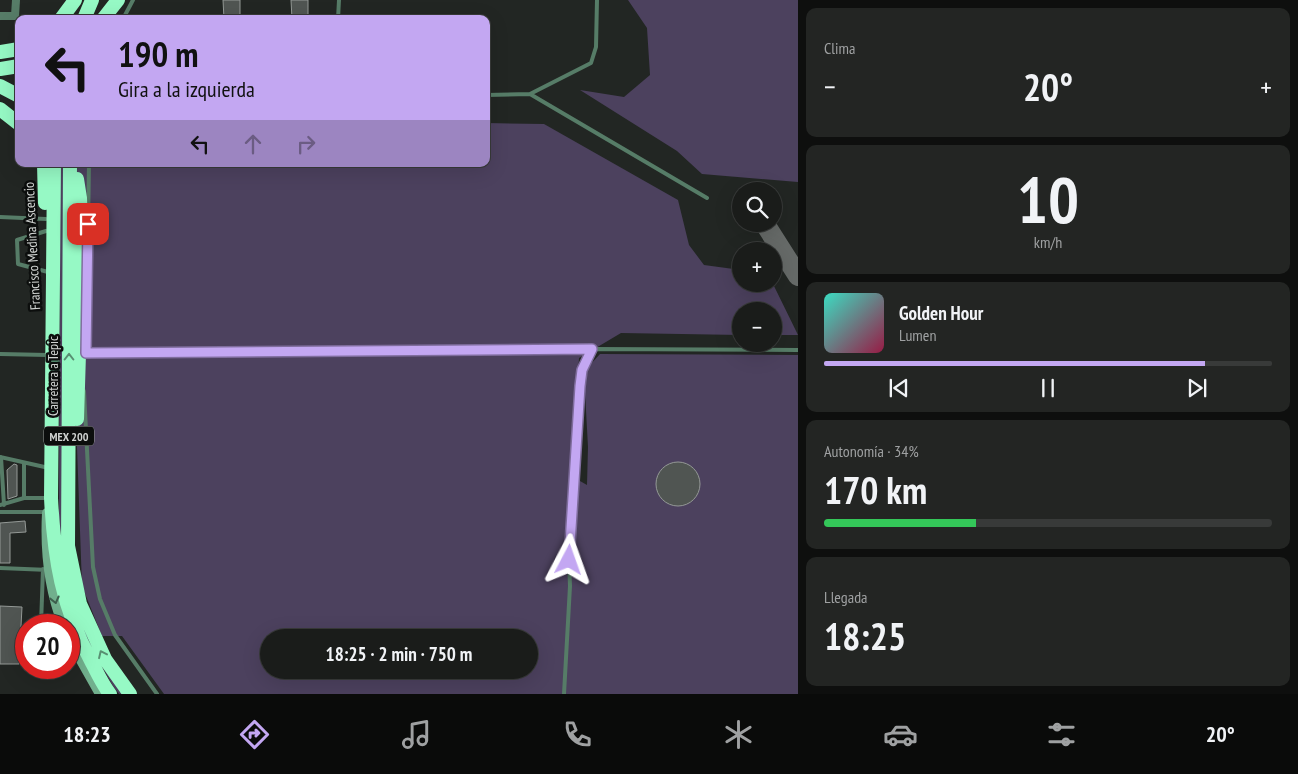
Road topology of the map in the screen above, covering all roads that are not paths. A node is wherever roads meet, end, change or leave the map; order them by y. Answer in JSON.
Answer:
{"nodes":[{"id":1,"x":16,"y":0,"type":"edge"},
{"id":2,"x":75,"y":0,"type":"edge"},
{"id":3,"x":80,"y":0,"type":"edge"},
{"id":4,"x":92,"y":0,"type":"edge"},
{"id":5,"x":112,"y":0,"type":"edge"},
{"id":6,"x":118,"y":0,"type":"edge"},
{"id":7,"x":133,"y":0,"type":"edge"},
{"id":8,"x":338,"y":0,"type":"edge"},
{"id":9,"x":597,"y":0,"type":"edge"},
{"id":10,"x":15,"y":15,"type":"edge"},
{"id":11,"x":64,"y":15,"type":"edge"},
{"id":12,"x":74,"y":15,"type":"edge"},
{"id":13,"x":86,"y":15,"type":"edge"},
{"id":14,"x":105,"y":15,"type":"edge"},
{"id":15,"x":106,"y":15,"type":"edge"},
{"id":16,"x":125,"y":15,"type":"edge"},
{"id":17,"x":338,"y":15,"type":"edge"},
{"id":18,"x":0,"y":16,"type":"edge"},
{"id":19,"x":15,"y":16,"type":"edge"},
{"id":20,"x":15,"y":50,"type":"edge"},
{"id":21,"x":0,"y":52,"type":"edge"},
{"id":22,"x":15,"y":67,"type":"edge"},
{"id":23,"x":0,"y":69,"type":"edge"},
{"id":24,"x":0,"y":86,"type":"edge"},
{"id":25,"x":15,"y":94,"type":"edge"},
{"id":26,"x":530,"y":94,"type":"junction"},
{"id":27,"x":490,"y":95,"type":"edge"},
{"id":28,"x":0,"y":109,"type":"edge"},
{"id":29,"x":15,"y":121,"type":"edge"},
{"id":30,"x":39,"y":167,"type":"edge"},
{"id":31,"x":44,"y":167,"type":"edge"},
{"id":32,"x":54,"y":167,"type":"edge"},
{"id":33,"x":71,"y":167,"type":"edge"},
{"id":34,"x":72,"y":167,"type":"edge"},
{"id":35,"x":89,"y":167,"type":"edge"},
{"id":36,"x":707,"y":198,"type":"dead end"},
{"id":37,"x":45,"y":201,"type":"junction"},
{"id":38,"x":0,"y":218,"type":"edge"},
{"id":39,"x":46,"y":225,"type":"junction"},
{"id":40,"x":88,"y":234,"type":"dead end"},
{"id":41,"x":88,"y":244,"type":"dead end"},
{"id":42,"x":48,"y":272,"type":"junction"},
{"id":43,"x":84,"y":308,"type":"junction"},
{"id":44,"x":53,"y":327,"type":"junction"},
{"id":45,"x":86,"y":343,"type":"dead end"},
{"id":46,"x":592,"y":349,"type":"junction"},
{"id":47,"x":798,"y":350,"type":"edge"},
{"id":48,"x":86,"y":353,"type":"junction"},
{"id":49,"x":0,"y":354,"type":"edge"},
{"id":50,"x":53,"y":355,"type":"junction"},
{"id":51,"x":85,"y":363,"type":"dead end"},
{"id":52,"x":85,"y":382,"type":"dead end"},
{"id":53,"x":1,"y":457,"type":"edge"},
{"id":54,"x":24,"y":463,"type":"junction"},
{"id":55,"x":52,"y":468,"type":"junction"},
{"id":56,"x":24,"y":498,"type":"junction"},
{"id":57,"x":2,"y":505,"type":"edge"},
{"id":58,"x":50,"y":505,"type":"junction"},
{"id":59,"x":69,"y":506,"type":"junction"},
{"id":60,"x":0,"y":512,"type":"edge"},
{"id":61,"x":0,"y":568,"type":"edge"},
{"id":62,"x":50,"y":570,"type":"junction"},
{"id":63,"x":44,"y":614,"type":"edge"},
{"id":64,"x":59,"y":614,"type":"edge"},
{"id":65,"x":80,"y":659,"type":"edge"},
{"id":66,"x":100,"y":694,"type":"edge"},
{"id":67,"x":110,"y":694,"type":"edge"},
{"id":68,"x":130,"y":694,"type":"edge"},
{"id":69,"x":157,"y":694,"type":"edge"},
{"id":70,"x":564,"y":694,"type":"edge"}],
"edges":[{"from":1,"to":10,"type":"street"},
{"from":2,"to":11,"type":"highway"},
{"from":3,"to":12,"type":"highway"},
{"from":4,"to":13,"type":"highway"},
{"from":5,"to":14,"type":"highway"},
{"from":6,"to":15,"type":"highway"},
{"from":7,"to":16,"type":"lane"},
{"from":8,"to":17,"type":"lane"},
{"from":9,"to":26,"type":"lane"},
{"from":18,"to":19,"type":"street"},
{"from":20,"to":21,"type":"highway"},
{"from":22,"to":23,"type":"highway"},
{"from":24,"to":25,"type":"highway"},
{"from":26,"to":27,"type":"lane"},
{"from":26,"to":36,"type":"lane"},
{"from":28,"to":29,"type":"highway"},
{"from":30,"to":37,"type":"highway"},
{"from":31,"to":37,"type":"highway","name":"Francisco Medina Ascencio"},
{"from":32,"to":44,"type":"highway","name":"Carretera a Tepic","number":"MEX 200"},
{"from":59,"to":33,"type":"highway","name":"Carretera a Tepic","number":"MEX 200","one_way":true},
{"from":34,"to":43,"type":"highway"},
{"from":35,"to":40,"type":"lane"},
{"from":37,"to":39,"type":"highway","name":"Francisco Medina Ascencio"},
{"from":38,"to":39,"type":"lane"},
{"from":39,"to":42,"type":"highway","name":"Francisco Medina Ascencio"},
{"from":39,"to":42,"type":"lane"},
{"from":41,"to":43,"type":"lane"},
{"from":42,"to":44,"type":"highway","name":"Francisco Medina Ascencio"},
{"from":43,"to":59,"type":"highway"},
{"from":44,"to":50,"type":"highway","name":"Carretera a Tepic","number":"MEX 200"},
{"from":45,"to":48,"type":"lane"},
{"from":46,"to":47,"type":"lane"},
{"from":46,"to":48,"type":"lane"},
{"from":46,"to":70,"type":"lane"},
{"from":48,"to":51,"type":"lane"},
{"from":49,"to":50,"type":"lane"},
{"from":50,"to":55,"type":"highway","name":"Carretera a Tepic","number":"MEX 200"},
{"from":52,"to":69,"type":"lane"},
{"from":53,"to":54,"type":"lane"},
{"from":53,"to":57,"type":"lane"},
{"from":54,"to":55,"type":"lane"},
{"from":54,"to":56,"type":"lane"},
{"from":55,"to":58,"type":"highway","name":"Carretera a Tepic","number":"MEX 200"},
{"from":56,"to":57,"type":"lane"},
{"from":56,"to":58,"type":"lane"},
{"from":58,"to":60,"type":"lane"},
{"from":58,"to":62,"type":"highway","name":"Carretera a Tepic","number":"MEX 200"},
{"from":68,"to":59,"type":"highway","name":"Carretera a Tepic","number":"MEX 200","one_way":true},
{"from":61,"to":62,"type":"lane"},
{"from":62,"to":63,"type":"lane"},
{"from":62,"to":64,"type":"main road","one_way":true},
{"from":62,"to":67,"type":"highway","name":"Carretera a Tepic","number":"MEX 200"},
{"from":65,"to":66,"type":"main road"}]}
